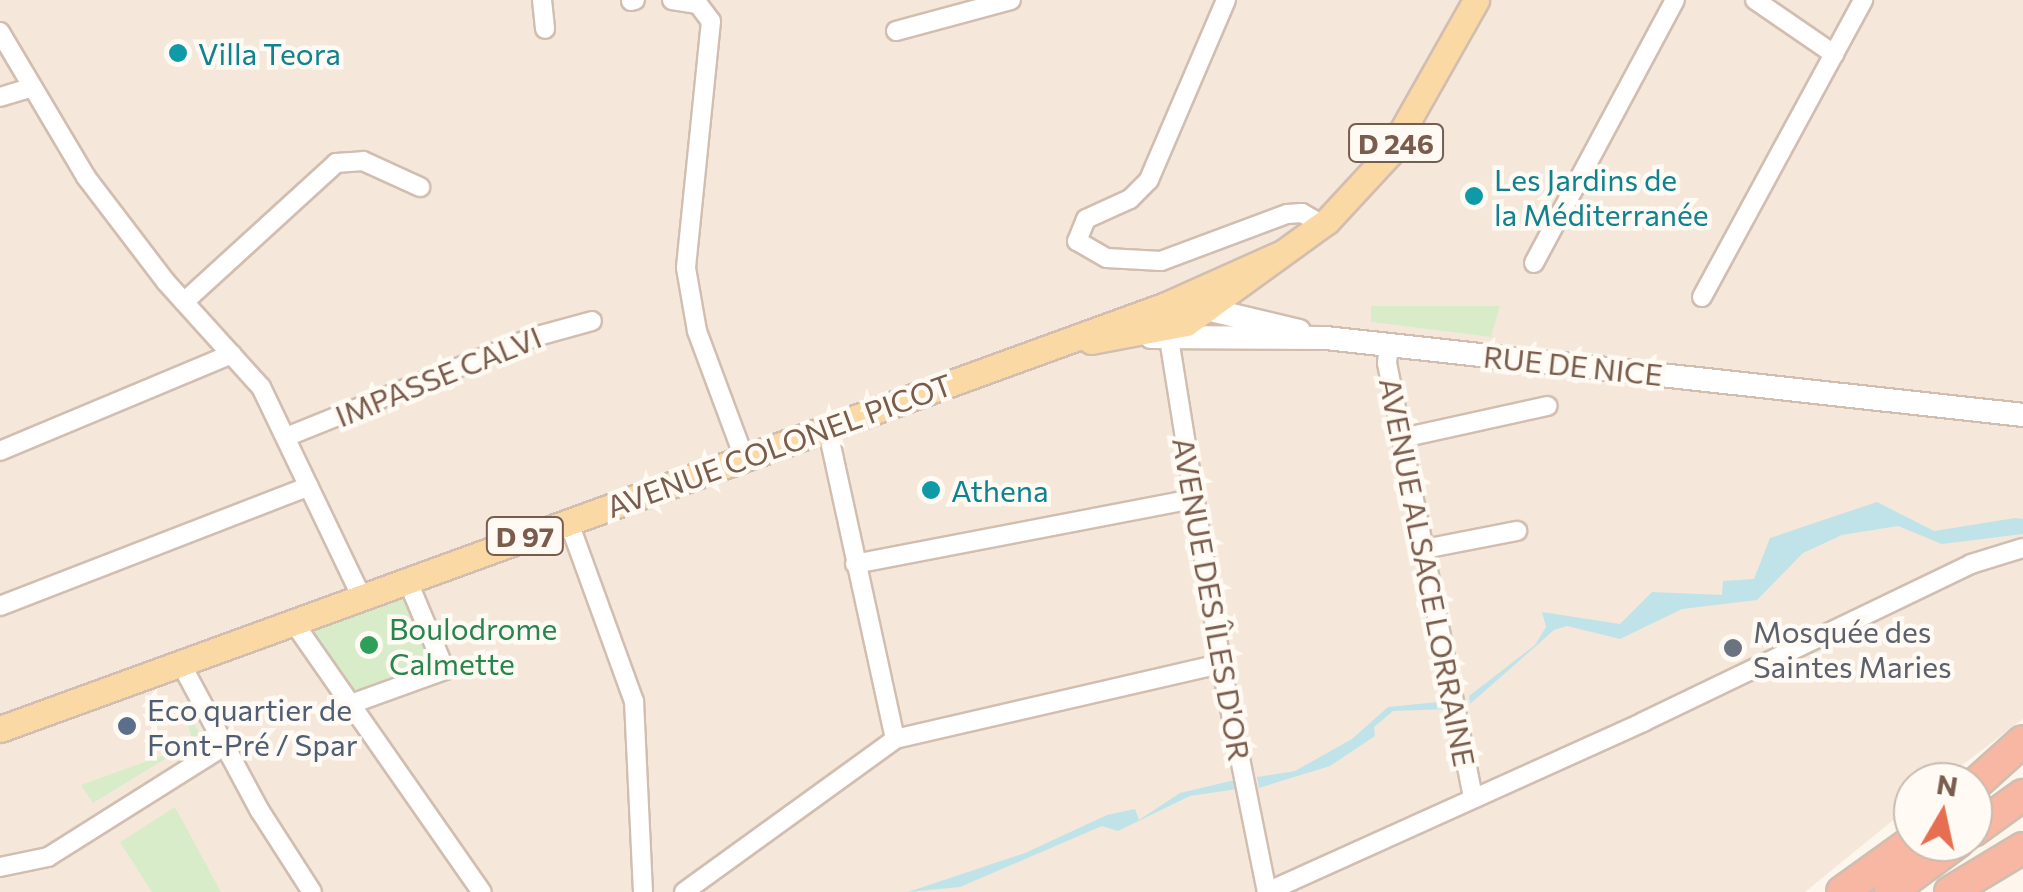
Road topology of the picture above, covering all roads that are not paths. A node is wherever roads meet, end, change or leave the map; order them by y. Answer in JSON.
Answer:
{"nodes":[{"id":1,"x":542,"y":0,"type":"edge"},
{"id":2,"x":672,"y":0,"type":"edge"},
{"id":3,"x":1010,"y":0,"type":"edge"},
{"id":4,"x":1226,"y":0,"type":"edge"},
{"id":5,"x":1476,"y":0,"type":"edge"},
{"id":6,"x":1675,"y":0,"type":"edge"},
{"id":7,"x":1755,"y":0,"type":"edge"},
{"id":8,"x":1863,"y":0,"type":"edge"},
{"id":9,"x":545,"y":29,"type":"dead end"},
{"id":10,"x":896,"y":31,"type":"dead end"},
{"id":11,"x":0,"y":32,"type":"edge"},
{"id":12,"x":1834,"y":54,"type":"junction"},
{"id":13,"x":32,"y":86,"type":"junction"},
{"id":14,"x":0,"y":97,"type":"edge"},
{"id":15,"x":420,"y":187,"type":"dead end"},
{"id":16,"x":1321,"y":224,"type":"junction"},
{"id":17,"x":1278,"y":255,"type":"junction"},
{"id":18,"x":1534,"y":263,"type":"dead end"},
{"id":19,"x":1248,"y":281,"type":"junction"},
{"id":20,"x":1702,"y":297,"type":"dead end"},
{"id":21,"x":184,"y":302,"type":"junction"},
{"id":22,"x":1213,"y":308,"type":"junction"},
{"id":23,"x":1262,"y":321,"type":"junction"},
{"id":24,"x":592,"y":322,"type":"dead end"},
{"id":25,"x":1167,"y":324,"type":"junction"},
{"id":26,"x":1121,"y":338,"type":"joint"},
{"id":27,"x":1326,"y":338,"type":"junction"},
{"id":28,"x":1389,"y":344,"type":"junction"},
{"id":29,"x":1051,"y":347,"type":"junction"},
{"id":30,"x":232,"y":354,"type":"junction"},
{"id":31,"x":1548,"y":406,"type":"dead end"},
{"id":32,"x":2023,"y":415,"type":"edge"},
{"id":33,"x":827,"y":427,"type":"junction"},
{"id":34,"x":286,"y":437,"type":"junction"},
{"id":35,"x":1402,"y":438,"type":"junction"},
{"id":36,"x":0,"y":451,"type":"edge"},
{"id":37,"x":745,"y":460,"type":"junction"},
{"id":38,"x":309,"y":486,"type":"junction"},
{"id":39,"x":1194,"y":498,"type":"junction"},
{"id":40,"x":568,"y":520,"type":"junction"},
{"id":41,"x":1517,"y":531,"type":"dead end"},
{"id":42,"x":2023,"y":548,"type":"edge"},
{"id":43,"x":1424,"y":549,"type":"junction"},
{"id":44,"x":854,"y":564,"type":"junction"},
{"id":45,"x":407,"y":578,"type":"junction"},
{"id":46,"x":361,"y":596,"type":"junction"},
{"id":47,"x":0,"y":606,"type":"edge"},
{"id":48,"x":294,"y":622,"type":"junction"},
{"id":49,"x":180,"y":662,"type":"junction"},
{"id":50,"x":1221,"y":664,"type":"junction"},
{"id":51,"x":351,"y":704,"type":"junction"},
{"id":52,"x":0,"y":729,"type":"edge"},
{"id":53,"x":895,"y":739,"type":"junction"},
{"id":54,"x":2023,"y":741,"type":"edge"},
{"id":55,"x":224,"y":746,"type":"junction"},
{"id":56,"x":2023,"y":761,"type":"edge"},
{"id":57,"x":1993,"y":768,"type":"edge"},
{"id":58,"x":1993,"y":783,"type":"edge"},
{"id":59,"x":2023,"y":796,"type":"edge"},
{"id":60,"x":1473,"y":799,"type":"junction"},
{"id":61,"x":1993,"y":817,"type":"edge"},
{"id":62,"x":2023,"y":848,"type":"edge"},
{"id":63,"x":1893,"y":855,"type":"edge"},
{"id":64,"x":1931,"y":862,"type":"edge"},
{"id":65,"x":0,"y":867,"type":"edge"},
{"id":66,"x":312,"y":892,"type":"edge"},
{"id":67,"x":482,"y":892,"type":"edge"},
{"id":68,"x":644,"y":892,"type":"edge"},
{"id":69,"x":684,"y":892,"type":"edge"},
{"id":70,"x":1267,"y":892,"type":"edge"},
{"id":71,"x":1842,"y":892,"type":"edge"},
{"id":72,"x":1890,"y":892,"type":"edge"},
{"id":73,"x":1950,"y":892,"type":"edge"}],
"edges":[{"from":1,"to":9,"type":"street"},
{"from":2,"to":37,"type":"street"},
{"from":3,"to":10,"type":"street"},
{"from":4,"to":16,"type":"street"},
{"from":5,"to":16,"type":"main road","name":"AVENUE COLONEL PICOT","number":"D 246"},
{"from":6,"to":18,"type":"street"},
{"from":7,"to":12,"type":"street"},
{"from":8,"to":12,"type":"street"},
{"from":11,"to":13,"type":"street"},
{"from":12,"to":20,"type":"street"},
{"from":13,"to":14,"type":"street"},
{"from":13,"to":21,"type":"street"},
{"from":15,"to":21,"type":"street"},
{"from":16,"to":17,"type":"main road","name":"AVENUE COLONEL PICOT","number":"D 246"},
{"from":17,"to":19,"type":"main road","name":"AVENUE COLONEL PICOT","number":"D 246"},
{"from":17,"to":25,"type":"main road","name":"AVENUE COLONEL PICOT","number":"D 246"},
{"from":19,"to":22,"type":"main road","name":"AVENUE COLONEL PICOT","number":"D 246"},
{"from":19,"to":23,"type":"street"},
{"from":21,"to":30,"type":"street"},
{"from":22,"to":23,"type":"street","number":"D 97"},
{"from":22,"to":25,"type":"main road","name":"AVENUE COLONEL PICOT","number":"D 246"},
{"from":23,"to":27,"type":"street","number":"D 97"},
{"from":24,"to":34,"type":"street","name":"IMPASSE CALVI"},
{"from":25,"to":26,"type":"main road","name":"AVENUE COLONEL PICOT","number":"D 246"},
{"from":25,"to":27,"type":"street","name":"RUE DE NICE","number":"D 97"},
{"from":25,"to":29,"type":"main road","name":"AVENUE COLONEL PICOT","number":"D 97"},
{"from":25,"to":39,"type":"street","name":"AVENUE DES ÎLES D'OR"},
{"from":26,"to":29,"type":"main road","name":"AVENUE COLONEL PICOT","number":"D 97"},
{"from":27,"to":28,"type":"street","name":"RUE DE NICE","number":"D 97"},
{"from":28,"to":32,"type":"street","name":"RUE DE NICE","number":"D 97"},
{"from":28,"to":35,"type":"street","name":"AVENUE ALSACE LORRAINE"},
{"from":29,"to":33,"type":"main road","name":"AVENUE COLONEL PICOT","number":"D 97"},
{"from":30,"to":34,"type":"street"},
{"from":30,"to":36,"type":"street"},
{"from":31,"to":35,"type":"street"},
{"from":33,"to":37,"type":"main road","name":"AVENUE COLONEL PICOT","number":"D 97"},
{"from":33,"to":44,"type":"street"},
{"from":34,"to":38,"type":"street"},
{"from":35,"to":43,"type":"street","name":"AVENUE ALSACE LORRAINE"},
{"from":37,"to":40,"type":"main road","name":"AVENUE COLONEL PICOT","number":"D 97"},
{"from":38,"to":46,"type":"street"},
{"from":38,"to":47,"type":"street"},
{"from":39,"to":44,"type":"street"},
{"from":39,"to":50,"type":"street","name":"AVENUE DES ÎLES D'OR"},
{"from":40,"to":45,"type":"main road","name":"AVENUE COLONEL PICOT","number":"D 97"},
{"from":40,"to":68,"type":"street"},
{"from":41,"to":43,"type":"street"},
{"from":42,"to":60,"type":"street"},
{"from":43,"to":60,"type":"street","name":"AVENUE ALSACE LORRAINE"},
{"from":44,"to":53,"type":"street"},
{"from":45,"to":46,"type":"main road","name":"AVENUE COLONEL PICOT","number":"D 97"},
{"from":45,"to":51,"type":"street"},
{"from":46,"to":48,"type":"main road","name":"AVENUE COLONEL PICOT","number":"D 97"},
{"from":48,"to":49,"type":"main road","name":"AVENUE COLONEL PICOT","number":"D 97"},
{"from":48,"to":51,"type":"street"},
{"from":49,"to":52,"type":"main road","name":"AVENUE COLONEL PICOT","number":"D 97"},
{"from":49,"to":55,"type":"street"},
{"from":50,"to":53,"type":"street"},
{"from":50,"to":70,"type":"street","name":"AVENUE DES ÎLES D'OR"},
{"from":51,"to":67,"type":"street"},
{"from":53,"to":69,"type":"street"},
{"from":54,"to":57,"type":"highway"},
{"from":55,"to":65,"type":"street"},
{"from":55,"to":66,"type":"street"},
{"from":56,"to":58,"type":"highway"},
{"from":59,"to":61,"type":"highway"},
{"from":60,"to":70,"type":"street"},
{"from":62,"to":73,"type":"highway"},
{"from":63,"to":71,"type":"highway"},
{"from":64,"to":72,"type":"highway"}]}
